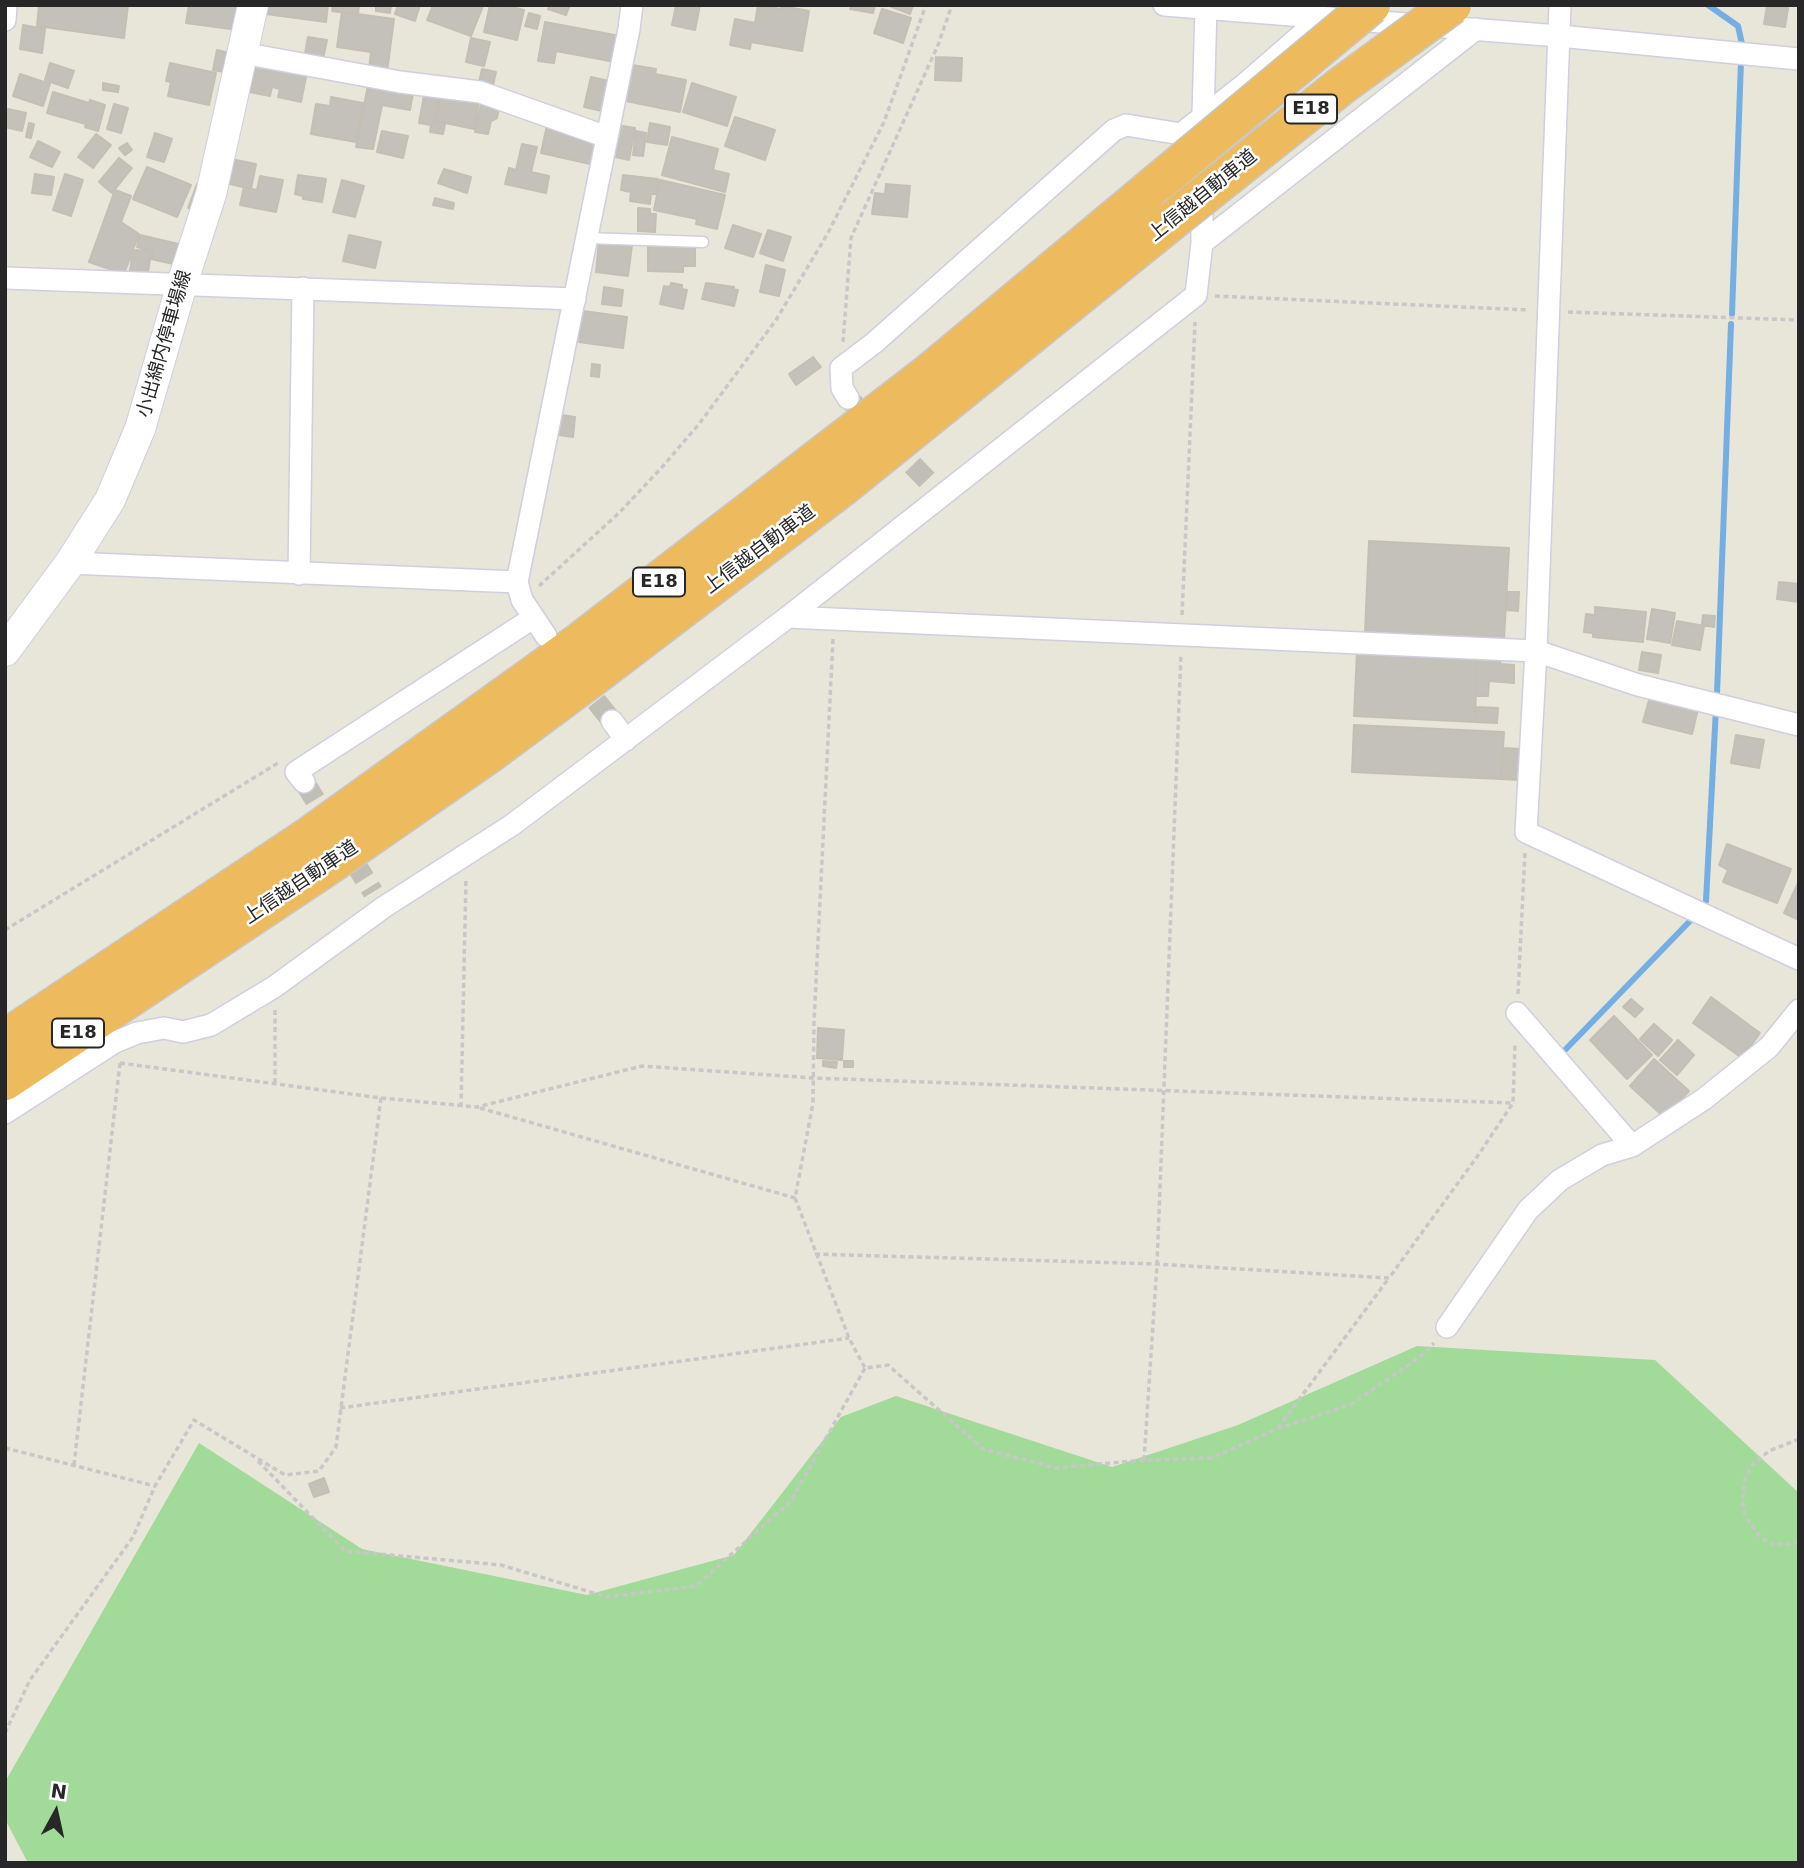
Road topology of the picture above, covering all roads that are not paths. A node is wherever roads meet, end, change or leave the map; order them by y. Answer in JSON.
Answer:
{"nodes":[{"id":1,"x":6,"y":5,"type":"edge"},
{"id":2,"x":253,"y":5,"type":"edge"},
{"id":3,"x":632,"y":5,"type":"edge"},
{"id":4,"x":1164,"y":5,"type":"edge"},
{"id":5,"x":1371,"y":5,"type":"edge"},
{"id":6,"x":1560,"y":5,"type":"edge"},
{"id":7,"x":1206,"y":8,"type":"junction"},
{"id":8,"x":1464,"y":17,"type":"edge"},
{"id":9,"x":1322,"y":18,"type":"junction"},
{"id":10,"x":5,"y":20,"type":"edge"},
{"id":11,"x":1559,"y":36,"type":"junction"},
{"id":12,"x":242,"y":53,"type":"junction"},
{"id":13,"x":1799,"y":59,"type":"edge"},
{"id":14,"x":1202,"y":118,"type":"junction"},
{"id":15,"x":607,"y":137,"type":"junction"},
{"id":16,"x":1188,"y":231,"type":"junction"},
{"id":17,"x":587,"y":237,"type":"junction"},
{"id":18,"x":703,"y":242,"type":"dead end"},
{"id":19,"x":5,"y":278,"type":"edge"},
{"id":20,"x":181,"y":284,"type":"junction"},
{"id":21,"x":303,"y":288,"type":"junction"},
{"id":22,"x":575,"y":299,"type":"junction"},
{"id":23,"x":848,"y":398,"type":"tunnel mouth"},
{"id":24,"x":70,"y":563,"type":"junction"},
{"id":25,"x":299,"y":574,"type":"junction"},
{"id":26,"x":517,"y":582,"type":"junction"},
{"id":27,"x":788,"y":617,"type":"junction"},
{"id":28,"x":533,"y":618,"type":"junction"},
{"id":29,"x":546,"y":636,"type":"dead end"},
{"id":30,"x":6,"y":649,"type":"edge"},
{"id":31,"x":1536,"y":651,"type":"junction"},
{"id":32,"x":612,"y":721,"type":"tunnel mouth"},
{"id":33,"x":1799,"y":724,"type":"edge"},
{"id":34,"x":626,"y":740,"type":"junction"},
{"id":35,"x":304,"y":782,"type":"dead end"},
{"id":36,"x":1799,"y":959,"type":"edge"},
{"id":37,"x":143,"y":969,"type":"junction"},
{"id":38,"x":1799,"y":1010,"type":"edge"},
{"id":39,"x":1517,"y":1013,"type":"road end"},
{"id":40,"x":5,"y":1039,"type":"edge"},
{"id":41,"x":5,"y":1081,"type":"edge"},
{"id":42,"x":5,"y":1113,"type":"edge"},
{"id":43,"x":1632,"y":1146,"type":"junction"},
{"id":44,"x":1447,"y":1327,"type":"road end"}],
"edges":[{"from":1,"to":10,"type":"street"},
{"from":2,"to":12,"type":"main road","name":"小出綿内停車場線"},
{"from":3,"to":15,"type":"street"},
{"from":4,"to":7,"type":"street"},
{"from":5,"to":37,"type":"highway","name":"上信越自動車道","number":"E18","bridge":true},
{"from":6,"to":11,"type":"street"},
{"from":7,"to":9,"type":"street"},
{"from":7,"to":14,"type":"street"},
{"from":8,"to":9,"type":"street"},
{"from":8,"to":11,"type":"street"},
{"from":8,"to":16,"type":"highway","name":"上信越自動車道","number":"E18","bridge":true},
{"from":9,"to":14,"type":"street"},
{"from":11,"to":13,"type":"street"},
{"from":11,"to":31,"type":"street"},
{"from":12,"to":15,"type":"street"},
{"from":12,"to":20,"type":"main road","name":"小出綿内停車場線"},
{"from":14,"to":16,"type":"street"},
{"from":14,"to":23,"type":"street"},
{"from":15,"to":17,"type":"street"},
{"from":16,"to":27,"type":"street"},
{"from":16,"to":37,"type":"highway","name":"上信越自動車道","number":"E18"},
{"from":17,"to":18,"type":"lane"},
{"from":17,"to":22,"type":"street"},
{"from":19,"to":20,"type":"street"},
{"from":20,"to":21,"type":"street"},
{"from":20,"to":24,"type":"main road","name":"小出綿内停車場線"},
{"from":21,"to":22,"type":"street"},
{"from":21,"to":25,"type":"street"},
{"from":22,"to":26,"type":"street"},
{"from":24,"to":25,"type":"street"},
{"from":24,"to":30,"type":"main road","name":"小出綿内停車場線"},
{"from":25,"to":26,"type":"street"},
{"from":26,"to":28,"type":"street"},
{"from":27,"to":31,"type":"street"},
{"from":27,"to":34,"type":"street"},
{"from":28,"to":29,"type":"street"},
{"from":28,"to":35,"type":"street"},
{"from":31,"to":33,"type":"street"},
{"from":31,"to":36,"type":"street"},
{"from":32,"to":34,"type":"street"},
{"from":34,"to":42,"type":"street"},
{"from":37,"to":40,"type":"highway","name":"上信越自動車道","number":"E18"},
{"from":37,"to":41,"type":"highway","name":"上信越自動車道","number":"E18"},
{"from":38,"to":43,"type":"street"},
{"from":39,"to":43,"type":"street"},
{"from":43,"to":44,"type":"street"}]}
